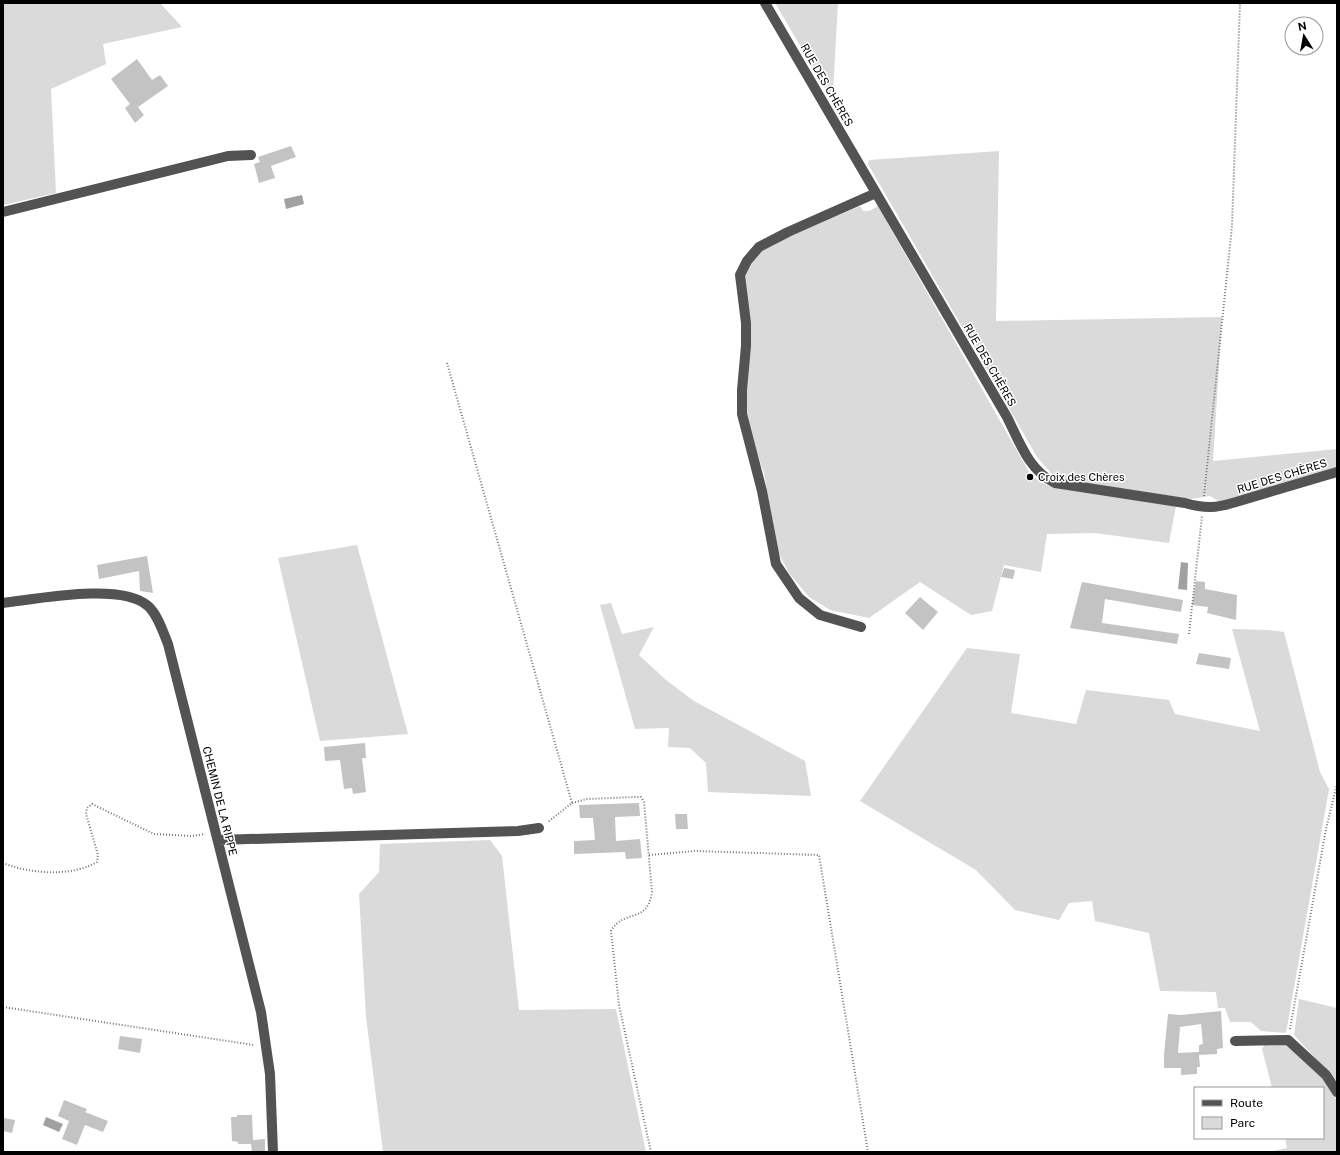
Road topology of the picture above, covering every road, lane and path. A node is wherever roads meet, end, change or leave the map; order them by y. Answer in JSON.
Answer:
{"nodes":[{"id":1,"x":765,"y":3,"type":"edge"},
{"id":2,"x":1240,"y":3,"type":"edge"},
{"id":3,"x":251,"y":155,"type":"dead end"},
{"id":4,"x":876,"y":193,"type":"junction"},
{"id":5,"x":3,"y":212,"type":"edge"},
{"id":6,"x":447,"y":363,"type":"dead end"},
{"id":7,"x":1337,"y":472,"type":"edge"},
{"id":8,"x":1203,"y":508,"type":"junction"},
{"id":9,"x":3,"y":603,"type":"edge"},
{"id":10,"x":861,"y":627,"type":"dead end"},
{"id":11,"x":1189,"y":634,"type":"dead end"},
{"id":12,"x":1337,"y":784,"type":"edge"},
{"id":13,"x":572,"y":803,"type":"junction"},
{"id":14,"x":539,"y":828,"type":"joint"},
{"id":15,"x":216,"y":836,"type":"junction"},
{"id":16,"x":649,"y":855,"type":"junction"},
{"id":17,"x":3,"y":863,"type":"edge"},
{"id":18,"x":3,"y":1007,"type":"edge"},
{"id":19,"x":1288,"y":1040,"type":"junction"},
{"id":20,"x":1235,"y":1041,"type":"dead end"},
{"id":21,"x":267,"y":1052,"type":"junction"},
{"id":22,"x":1337,"y":1092,"type":"edge"},
{"id":23,"x":273,"y":1152,"type":"edge"},
{"id":24,"x":651,"y":1152,"type":"edge"},
{"id":25,"x":868,"y":1152,"type":"edge"}],
"edges":[{"from":1,"to":4,"type":"street","name":"RUE DES CHÈRES"},
{"from":2,"to":8,"type":"path"},
{"from":3,"to":5,"type":"street"},
{"from":4,"to":8,"type":"street","name":"RUE DES CHÈRES"},
{"from":4,"to":10,"type":"street"},
{"from":6,"to":13,"type":"path"},
{"from":7,"to":8,"type":"street","name":"RUE DES CHÈRES"},
{"from":8,"to":11,"type":"path"},
{"from":9,"to":15,"type":"street","name":"CHEMIN DE LA RIPPE"},
{"from":12,"to":19,"type":"path"},
{"from":13,"to":14,"type":"path"},
{"from":13,"to":16,"type":"path"},
{"from":14,"to":15,"type":"street"},
{"from":15,"to":17,"type":"path"},
{"from":15,"to":21,"type":"street","name":"CHEMIN DE LA RIPPE"},
{"from":16,"to":24,"type":"path"},
{"from":16,"to":25,"type":"path"},
{"from":18,"to":21,"type":"path"},
{"from":19,"to":20,"type":"street"},
{"from":19,"to":22,"type":"street"},
{"from":21,"to":23,"type":"street","name":"CHEMIN DE LA RIPPE"}]}
